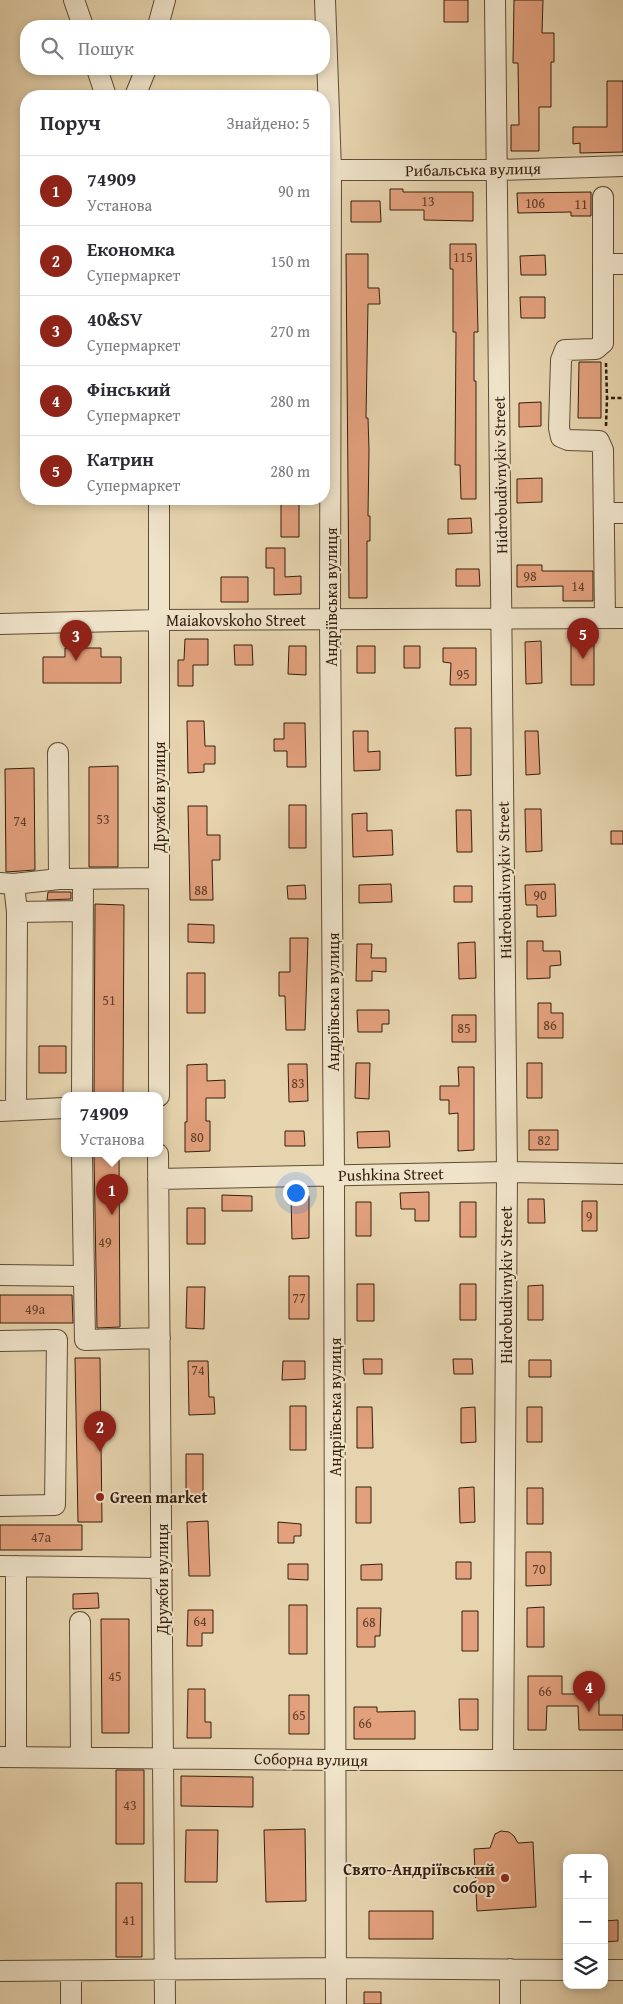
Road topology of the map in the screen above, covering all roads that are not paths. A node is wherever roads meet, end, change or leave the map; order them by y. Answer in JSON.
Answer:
{"nodes":[{"id":1,"x":74,"y":0,"type":"edge"},
{"id":2,"x":165,"y":0,"type":"edge"},
{"id":3,"x":325,"y":0,"type":"edge"},
{"id":4,"x":495,"y":0,"type":"edge"},
{"id":5,"x":81,"y":20,"type":"edge"},
{"id":6,"x":160,"y":20,"type":"edge"},
{"id":7,"x":325,"y":20,"type":"edge"},
{"id":8,"x":99,"y":75,"type":"edge"},
{"id":9,"x":143,"y":75,"type":"edge"},
{"id":10,"x":326,"y":75,"type":"edge"},
{"id":11,"x":104,"y":90,"type":"edge"},
{"id":12,"x":137,"y":90,"type":"edge"},
{"id":13,"x":326,"y":90,"type":"edge"},
{"id":14,"x":623,"y":166,"type":"edge"},
{"id":15,"x":330,"y":170,"type":"edge"},
{"id":16,"x":497,"y":170,"type":"junction"},
{"id":17,"x":603,"y":197,"type":"dead end"},
{"id":18,"x":613,"y":264,"type":"edge"},
{"id":19,"x":159,"y":505,"type":"edge"},
{"id":20,"x":329,"y":505,"type":"edge"},
{"id":21,"x":614,"y":512,"type":"edge"},
{"id":22,"x":614,"y":618,"type":"edge"},
{"id":23,"x":501,"y":619,"type":"junction"},
{"id":24,"x":159,"y":620,"type":"junction"},
{"id":25,"x":330,"y":620,"type":"junction"},
{"id":26,"x":0,"y":624,"type":"edge"},
{"id":27,"x":58,"y":753,"type":"dead end"},
{"id":28,"x":159,"y":878,"type":"junction"},
{"id":29,"x":59,"y":879,"type":"junction"},
{"id":30,"x":83,"y":880,"type":"junction"},
{"id":31,"x":7,"y":883,"type":"edge"},
{"id":32,"x":83,"y":911,"type":"junction"},
{"id":33,"x":17,"y":912,"type":"junction"},
{"id":34,"x":82,"y":1092,"type":"edge"},
{"id":35,"x":158,"y":1092,"type":"edge"},
{"id":36,"x":61,"y":1108,"type":"edge"},
{"id":37,"x":8,"y":1110,"type":"edge"},
{"id":38,"x":82,"y":1157,"type":"edge"},
{"id":39,"x":158,"y":1157,"type":"edge"},
{"id":40,"x":507,"y":1172,"type":"junction"},
{"id":41,"x":623,"y":1174,"type":"edge"},
{"id":42,"x":334,"y":1175,"type":"junction"},
{"id":43,"x":158,"y":1179,"type":"junction"},
{"id":44,"x":0,"y":1276,"type":"edge"},
{"id":45,"x":84,"y":1276,"type":"junction"},
{"id":46,"x":160,"y":1338,"type":"junction"},
{"id":47,"x":0,"y":1341,"type":"edge"},
{"id":48,"x":0,"y":1506,"type":"edge"},
{"id":49,"x":8,"y":1566,"type":"edge"},
{"id":50,"x":162,"y":1568,"type":"junction"},
{"id":51,"x":80,"y":1622,"type":"dead end"},
{"id":52,"x":8,"y":1757,"type":"edge"},
{"id":53,"x":81,"y":1757,"type":"junction"},
{"id":54,"x":163,"y":1758,"type":"junction"},
{"id":55,"x":335,"y":1760,"type":"junction"},
{"id":56,"x":503,"y":1760,"type":"junction"},
{"id":57,"x":623,"y":1760,"type":"edge"},
{"id":58,"x":335,"y":1968,"type":"junction"},
{"id":59,"x":510,"y":1969,"type":"junction"},
{"id":60,"x":165,"y":1970,"type":"junction"},
{"id":61,"x":563,"y":1970,"type":"edge"},
{"id":62,"x":608,"y":1970,"type":"edge"},
{"id":63,"x":623,"y":1970,"type":"edge"},
{"id":64,"x":0,"y":1971,"type":"edge"},
{"id":65,"x":71,"y":1971,"type":"junction"},
{"id":66,"x":72,"y":2004,"type":"edge"},
{"id":67,"x":165,"y":2004,"type":"edge"},
{"id":68,"x":336,"y":2004,"type":"edge"},
{"id":69,"x":510,"y":2004,"type":"edge"}],
"edges":[{"from":1,"to":5,"type":"street"},
{"from":2,"to":6,"type":"street"},
{"from":3,"to":7,"type":"street","name":"Андріївська вулиця"},
{"from":4,"to":16,"type":"street","name":"Hidrobudivnykiv Street"},
{"from":8,"to":11,"type":"street"},
{"from":9,"to":12,"type":"street"},
{"from":10,"to":13,"type":"street","name":"Андріївська вулиця"},
{"from":14,"to":16,"type":"street","name":"Рибальська вулиця"},
{"from":15,"to":16,"type":"street","name":"Рибальська вулиця"},
{"from":16,"to":23,"type":"street","name":"Hidrobudivnykiv Street"},
{"from":17,"to":18,"type":"street"},
{"from":18,"to":21,"type":"street"},
{"from":19,"to":24,"type":"street","name":"Дружби вулиця"},
{"from":20,"to":25,"type":"street","name":"Андріївська вулиця"},
{"from":21,"to":22,"type":"street"},
{"from":22,"to":23,"type":"street","name":"Maiakovskoho Street"},
{"from":23,"to":25,"type":"street","name":"Maiakovskoho Street"},
{"from":23,"to":40,"type":"street","name":"Hidrobudivnykiv Street"},
{"from":24,"to":25,"type":"street","name":"Maiakovskoho Street"},
{"from":24,"to":26,"type":"street","name":"Maiakovskoho Street"},
{"from":24,"to":28,"type":"street","name":"Дружби вулиця"},
{"from":25,"to":42,"type":"street","name":"Андріївська вулиця"},
{"from":27,"to":29,"type":"street"},
{"from":28,"to":30,"type":"street"},
{"from":28,"to":35,"type":"street","name":"Дружби вулиця"},
{"from":29,"to":30,"type":"street"},
{"from":29,"to":31,"type":"street"},
{"from":30,"to":32,"type":"street"},
{"from":31,"to":33,"type":"street"},
{"from":32,"to":33,"type":"street"},
{"from":32,"to":34,"type":"street"},
{"from":33,"to":37,"type":"street"},
{"from":36,"to":37,"type":"street"},
{"from":38,"to":45,"type":"street"},
{"from":39,"to":43,"type":"street","name":"Дружби вулиця"},
{"from":40,"to":41,"type":"street","name":"Pushkina Street"},
{"from":40,"to":42,"type":"street","name":"Pushkina Street"},
{"from":40,"to":56,"type":"street","name":"Hidrobudivnykiv Street"},
{"from":42,"to":43,"type":"street","name":"Pushkina Street"},
{"from":42,"to":55,"type":"street","name":"Андріївська вулиця"},
{"from":43,"to":46,"type":"street","name":"Дружби вулиця"},
{"from":44,"to":45,"type":"street"},
{"from":45,"to":46,"type":"street"},
{"from":46,"to":50,"type":"street","name":"Дружби вулиця"},
{"from":47,"to":48,"type":"street"},
{"from":49,"to":50,"type":"street"},
{"from":49,"to":52,"type":"street"},
{"from":50,"to":54,"type":"street","name":"Дружби вулиця"},
{"from":51,"to":53,"type":"street"},
{"from":52,"to":53,"type":"street","name":"Соборна вулиця"},
{"from":53,"to":54,"type":"street","name":"Соборна вулиця"},
{"from":54,"to":55,"type":"street","name":"Соборна вулиця"},
{"from":54,"to":60,"type":"street","name":"Дружби вулиця"},
{"from":55,"to":56,"type":"street","name":"Соборна вулиця"},
{"from":55,"to":58,"type":"street","name":"Андріївська вулиця"},
{"from":56,"to":57,"type":"street","name":"Соборна вулиця"},
{"from":58,"to":59,"type":"street"},
{"from":58,"to":60,"type":"street"},
{"from":58,"to":68,"type":"street","name":"Андріївська вулиця"},
{"from":59,"to":61,"type":"street"},
{"from":59,"to":69,"type":"street"},
{"from":60,"to":65,"type":"street"},
{"from":60,"to":67,"type":"street","name":"Дружби вулиця"},
{"from":62,"to":63,"type":"street"},
{"from":64,"to":65,"type":"street"},
{"from":65,"to":66,"type":"street"}]}
